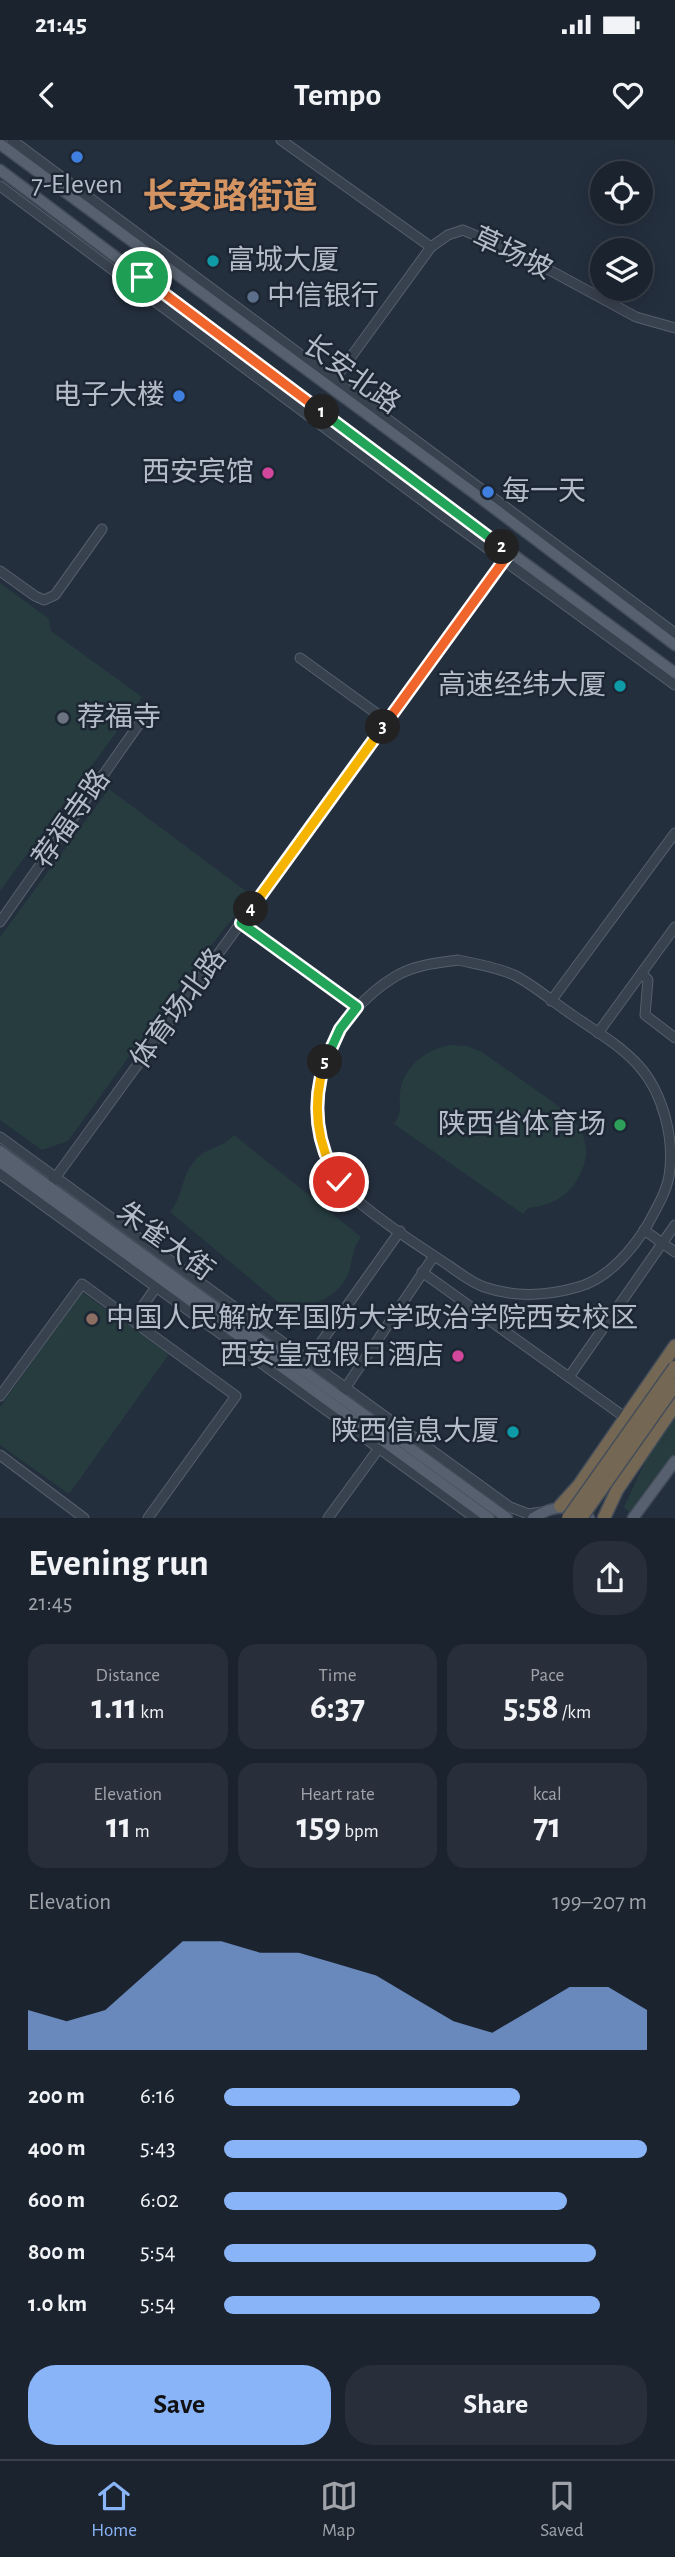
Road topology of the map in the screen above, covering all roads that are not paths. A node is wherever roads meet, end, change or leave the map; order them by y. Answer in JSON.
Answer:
{"nodes":[{"id":1,"x":12,"y":140,"type":"edge"},
{"id":2,"x":281,"y":140,"type":"edge"},
{"id":3,"x":0,"y":144,"type":"edge"},
{"id":4,"x":0,"y":170,"type":"edge"},
{"id":5,"x":0,"y":187,"type":"edge"},
{"id":6,"x":431,"y":247,"type":"junction"},
{"id":7,"x":675,"y":328,"type":"edge"},
{"id":8,"x":332,"y":383,"type":"junction"},
{"id":9,"x":102,"y":529,"type":"dead end"},
{"id":10,"x":507,"y":556,"type":"junction"},
{"id":11,"x":0,"y":571,"type":"edge"},
{"id":12,"x":675,"y":633,"type":"edge"},
{"id":13,"x":675,"y":645,"type":"edge"},
{"id":14,"x":300,"y":658,"type":"dead end"},
{"id":15,"x":675,"y":673,"type":"edge"},
{"id":16,"x":675,"y":685,"type":"edge"},
{"id":17,"x":144,"y":717,"type":"dead end"},
{"id":18,"x":387,"y":721,"type":"junction"},
{"id":19,"x":675,"y":833,"type":"edge"},
{"id":20,"x":0,"y":922,"type":"edge"},
{"id":21,"x":241,"y":923,"type":"junction"},
{"id":22,"x":675,"y":927,"type":"edge"},
{"id":23,"x":642,"y":974,"type":"junction"},
{"id":24,"x":551,"y":1001,"type":"junction"},
{"id":25,"x":357,"y":1007,"type":"junction"},
{"id":26,"x":598,"y":1033,"type":"junction"},
{"id":27,"x":675,"y":1038,"type":"edge"},
{"id":28,"x":0,"y":1137,"type":"edge"},
{"id":29,"x":0,"y":1151,"type":"edge"},
{"id":30,"x":0,"y":1161,"type":"edge"},
{"id":31,"x":0,"y":1174,"type":"edge"},
{"id":32,"x":50,"y":1186,"type":"junction"},
{"id":33,"x":675,"y":1225,"type":"edge"},
{"id":34,"x":644,"y":1230,"type":"junction"},
{"id":35,"x":400,"y":1231,"type":"junction"},
{"id":36,"x":663,"y":1243,"type":"junction"},
{"id":37,"x":675,"y":1252,"type":"edge"},
{"id":38,"x":434,"y":1256,"type":"junction"},
{"id":39,"x":422,"y":1272,"type":"junction"},
{"id":40,"x":159,"y":1283,"type":"junction"},
{"id":41,"x":133,"y":1320,"type":"junction"},
{"id":42,"x":675,"y":1346,"type":"edge"},
{"id":43,"x":675,"y":1352,"type":"edge"},
{"id":44,"x":305,"y":1365,"type":"junction"},
{"id":45,"x":675,"y":1367,"type":"edge"},
{"id":46,"x":569,"y":1377,"type":"junction"},
{"id":47,"x":675,"y":1385,"type":"edge"},
{"id":48,"x":649,"y":1386,"type":"junction"},
{"id":49,"x":342,"y":1392,"type":"junction"},
{"id":50,"x":0,"y":1396,"type":"edge"},
{"id":51,"x":675,"y":1405,"type":"edge"},
{"id":52,"x":626,"y":1418,"type":"junction"},
{"id":53,"x":382,"y":1444,"type":"junction"},
{"id":54,"x":0,"y":1455,"type":"edge"},
{"id":55,"x":675,"y":1461,"type":"edge"},
{"id":56,"x":560,"y":1506,"type":"junction"},
{"id":57,"x":538,"y":1514,"type":"edge"},
{"id":58,"x":84,"y":1517,"type":"edge"},
{"id":59,"x":148,"y":1517,"type":"edge"},
{"id":60,"x":328,"y":1517,"type":"edge"},
{"id":61,"x":475,"y":1517,"type":"edge"},
{"id":62,"x":489,"y":1517,"type":"edge"},
{"id":63,"x":507,"y":1517,"type":"edge"},
{"id":64,"x":568,"y":1517,"type":"edge"},
{"id":65,"x":581,"y":1517,"type":"edge"},
{"id":66,"x":589,"y":1517,"type":"edge"},
{"id":67,"x":604,"y":1517,"type":"edge"},
{"id":68,"x":633,"y":1517,"type":"edge"}],
"edges":[{"from":1,"to":8,"type":"street"},
{"from":2,"to":6,"type":"street"},
{"from":3,"to":8,"type":"main road","name":"长安北路"},
{"from":4,"to":10,"type":"main road","name":"长安北路"},
{"from":5,"to":10,"type":"street"},
{"from":6,"to":7,"type":"street","name":"草场坡"},
{"from":6,"to":8,"type":"street","name":"草场坡"},
{"from":8,"to":12,"type":"street"},
{"from":8,"to":13,"type":"main road","name":"长安北路"},
{"from":9,"to":11,"type":"street"},
{"from":10,"to":15,"type":"main road","name":"长安北路"},
{"from":10,"to":16,"type":"street"},
{"from":10,"to":18,"type":"street","name":"体育场北路"},
{"from":14,"to":18,"type":"street"},
{"from":17,"to":20,"type":"street","name":"荐福寺路"},
{"from":18,"to":21,"type":"street","name":"体育场北路"},
{"from":19,"to":24,"type":"street"},
{"from":21,"to":25,"type":"street"},
{"from":21,"to":32,"type":"street","name":"体育场北路"},
{"from":22,"to":23,"type":"street"},
{"from":23,"to":26,"type":"street"},
{"from":23,"to":27,"type":"street"},
{"from":24,"to":25,"type":"street"},
{"from":24,"to":26,"type":"street"},
{"from":25,"to":35,"type":"street"},
{"from":26,"to":34,"type":"street"},
{"from":28,"to":32,"type":"street"},
{"from":29,"to":32,"type":"main road","name":"朱雀大街"},
{"from":30,"to":32,"type":"main road","name":"朱雀大街"},
{"from":31,"to":40,"type":"street"},
{"from":32,"to":40,"type":"main road","name":"朱雀大街"},
{"from":32,"to":44,"type":"main road","name":"朱雀大街"},
{"from":33,"to":36,"type":"street"},
{"from":34,"to":36,"type":"street"},
{"from":34,"to":38,"type":"street"},
{"from":35,"to":38,"type":"street"},
{"from":35,"to":44,"type":"street"},
{"from":36,"to":37,"type":"street"},
{"from":36,"to":46,"type":"street"},
{"from":38,"to":39,"type":"street"},
{"from":39,"to":46,"type":"street"},
{"from":39,"to":49,"type":"street"},
{"from":40,"to":41,"type":"street"},
{"from":40,"to":53,"type":"main road","name":"朱雀大街"},
{"from":41,"to":50,"type":"street"},
{"from":41,"to":59,"type":"street"},
{"from":42,"to":48,"type":"highway"},
{"from":43,"to":48,"type":"highway"},
{"from":44,"to":49,"type":"main road","name":"朱雀大街"},
{"from":45,"to":64,"type":"highway","bridge":true},
{"from":46,"to":52,"type":"street"},
{"from":47,"to":65,"type":"highway","bridge":true},
{"from":48,"to":52,"type":"highway"},
{"from":49,"to":57,"type":"street"},
{"from":49,"to":63,"type":"main road","name":"朱雀大街"},
{"from":51,"to":67,"type":"highway"},
{"from":52,"to":56,"type":"highway"},
{"from":53,"to":60,"type":"street"},
{"from":53,"to":61,"type":"street"},
{"from":53,"to":62,"type":"main road","name":"朱雀大街"},
{"from":54,"to":58,"type":"street"},
{"from":55,"to":68,"type":"main road"},
{"from":56,"to":57,"type":"main road"},
{"from":56,"to":66,"type":"main road"}]}
